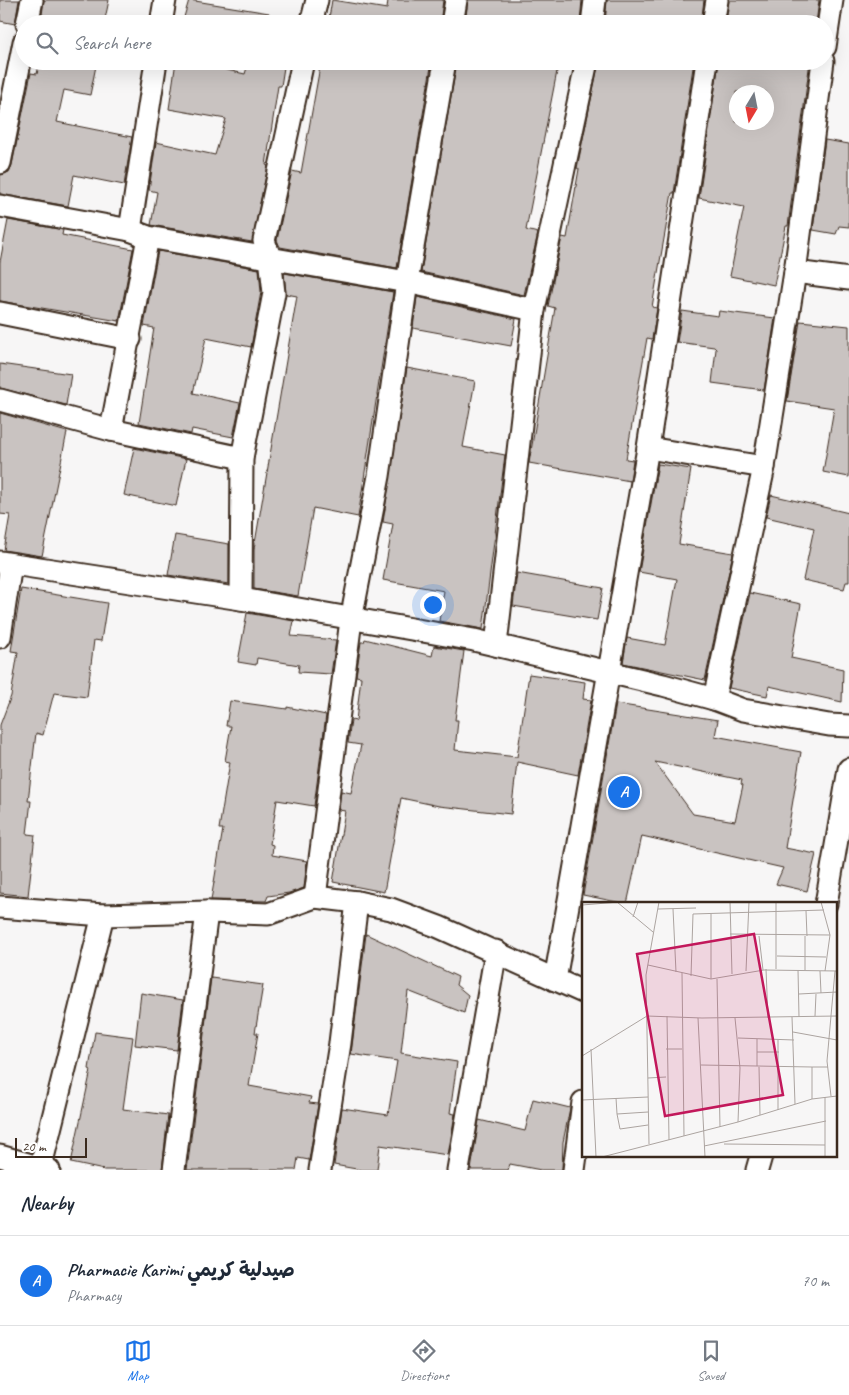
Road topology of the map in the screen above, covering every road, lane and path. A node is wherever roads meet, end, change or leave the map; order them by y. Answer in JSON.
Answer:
{"nodes":[{"id":1,"x":32,"y":0,"type":"edge"},
{"id":2,"x":165,"y":0,"type":"edge"},
{"id":3,"x":316,"y":0,"type":"edge"},
{"id":4,"x":456,"y":0,"type":"edge"},
{"id":5,"x":596,"y":0,"type":"edge"},
{"id":6,"x":717,"y":0,"type":"edge"},
{"id":7,"x":832,"y":0,"type":"edge"},
{"id":8,"x":29,"y":15,"type":"edge"},
{"id":9,"x":163,"y":15,"type":"edge"},
{"id":10,"x":313,"y":15,"type":"edge"},
{"id":11,"x":454,"y":15,"type":"edge"},
{"id":12,"x":594,"y":15,"type":"edge"},
{"id":13,"x":714,"y":15,"type":"edge"},
{"id":14,"x":830,"y":15,"type":"edge"},
{"id":15,"x":18,"y":70,"type":"edge"},
{"id":16,"x":155,"y":70,"type":"edge"},
{"id":17,"x":300,"y":70,"type":"edge"},
{"id":18,"x":444,"y":70,"type":"edge"},
{"id":19,"x":585,"y":70,"type":"edge"},
{"id":20,"x":706,"y":70,"type":"edge"},
{"id":21,"x":822,"y":70,"type":"edge"},
{"id":22,"x":0,"y":163,"type":"edge"},
{"id":23,"x":0,"y":206,"type":"edge"},
{"id":24,"x":139,"y":233,"type":"junction"},
{"id":25,"x":270,"y":256,"type":"junction"},
{"id":26,"x":795,"y":272,"type":"junction"},
{"id":27,"x":849,"y":280,"type":"edge"},
{"id":28,"x":406,"y":282,"type":"junction"},
{"id":29,"x":534,"y":310,"type":"junction"},
{"id":30,"x":0,"y":313,"type":"edge"},
{"id":31,"x":130,"y":339,"type":"junction"},
{"id":32,"x":0,"y":400,"type":"edge"},
{"id":33,"x":111,"y":430,"type":"junction"},
{"id":34,"x":648,"y":448,"type":"junction"},
{"id":35,"x":242,"y":458,"type":"junction"},
{"id":36,"x":764,"y":467,"type":"junction"},
{"id":37,"x":6,"y":563,"type":"edge"},
{"id":38,"x":241,"y":599,"type":"junction"},
{"id":39,"x":351,"y":620,"type":"junction"},
{"id":40,"x":0,"y":637,"type":"edge"},
{"id":41,"x":496,"y":645,"type":"junction"},
{"id":42,"x":608,"y":673,"type":"junction"},
{"id":43,"x":714,"y":699,"type":"junction"},
{"id":44,"x":849,"y":726,"type":"edge"},
{"id":45,"x":849,"y":769,"type":"edge"},
{"id":46,"x":315,"y":897,"type":"junction"},
{"id":47,"x":357,"y":902,"type":"junction"},
{"id":48,"x":826,"y":902,"type":"edge"},
{"id":49,"x":0,"y":907,"type":"edge"},
{"id":50,"x":207,"y":912,"type":"junction"},
{"id":51,"x":102,"y":915,"type":"junction"},
{"id":52,"x":496,"y":951,"type":"junction"},
{"id":53,"x":555,"y":980,"type":"junction"},
{"id":54,"x":582,"y":992,"type":"edge"},
{"id":55,"x":582,"y":1110,"type":"edge"},
{"id":56,"x":0,"y":1156,"type":"edge"},
{"id":57,"x":43,"y":1169,"type":"edge"},
{"id":58,"x":174,"y":1170,"type":"edge"},
{"id":59,"x":320,"y":1170,"type":"edge"},
{"id":60,"x":458,"y":1170,"type":"edge"},
{"id":61,"x":574,"y":1170,"type":"edge"}],
"edges":[{"from":1,"to":8,"type":"street"},
{"from":2,"to":9,"type":"street"},
{"from":3,"to":10,"type":"street"},
{"from":4,"to":11,"type":"street"},
{"from":5,"to":12,"type":"street"},
{"from":6,"to":13,"type":"street"},
{"from":7,"to":14,"type":"street"},
{"from":15,"to":22,"type":"street"},
{"from":16,"to":24,"type":"street"},
{"from":17,"to":25,"type":"street"},
{"from":18,"to":28,"type":"street"},
{"from":19,"to":29,"type":"street"},
{"from":20,"to":34,"type":"street"},
{"from":21,"to":26,"type":"street"},
{"from":23,"to":24,"type":"street"},
{"from":24,"to":25,"type":"street"},
{"from":24,"to":31,"type":"street"},
{"from":25,"to":28,"type":"street"},
{"from":25,"to":35,"type":"street"},
{"from":26,"to":27,"type":"street"},
{"from":26,"to":36,"type":"street"},
{"from":28,"to":29,"type":"street"},
{"from":28,"to":39,"type":"street"},
{"from":29,"to":41,"type":"street"},
{"from":30,"to":31,"type":"street"},
{"from":31,"to":33,"type":"street"},
{"from":32,"to":33,"type":"street"},
{"from":33,"to":35,"type":"street"},
{"from":34,"to":36,"type":"street"},
{"from":34,"to":42,"type":"street"},
{"from":35,"to":38,"type":"street"},
{"from":36,"to":43,"type":"street"},
{"from":37,"to":38,"type":"street"},
{"from":37,"to":40,"type":"street"},
{"from":38,"to":39,"type":"street"},
{"from":39,"to":41,"type":"street"},
{"from":39,"to":46,"type":"street"},
{"from":41,"to":42,"type":"street"},
{"from":42,"to":43,"type":"street"},
{"from":42,"to":53,"type":"street"},
{"from":43,"to":44,"type":"street"},
{"from":45,"to":48,"type":"street"},
{"from":46,"to":47,"type":"street"},
{"from":46,"to":50,"type":"street"},
{"from":47,"to":52,"type":"street"},
{"from":47,"to":59,"type":"street"},
{"from":49,"to":51,"type":"street"},
{"from":50,"to":51,"type":"street"},
{"from":50,"to":58,"type":"street"},
{"from":51,"to":57,"type":"street"},
{"from":52,"to":53,"type":"street"},
{"from":52,"to":60,"type":"street"},
{"from":53,"to":54,"type":"street"},
{"from":55,"to":61,"type":"street"},
{"from":56,"to":57,"type":"street"}]}
